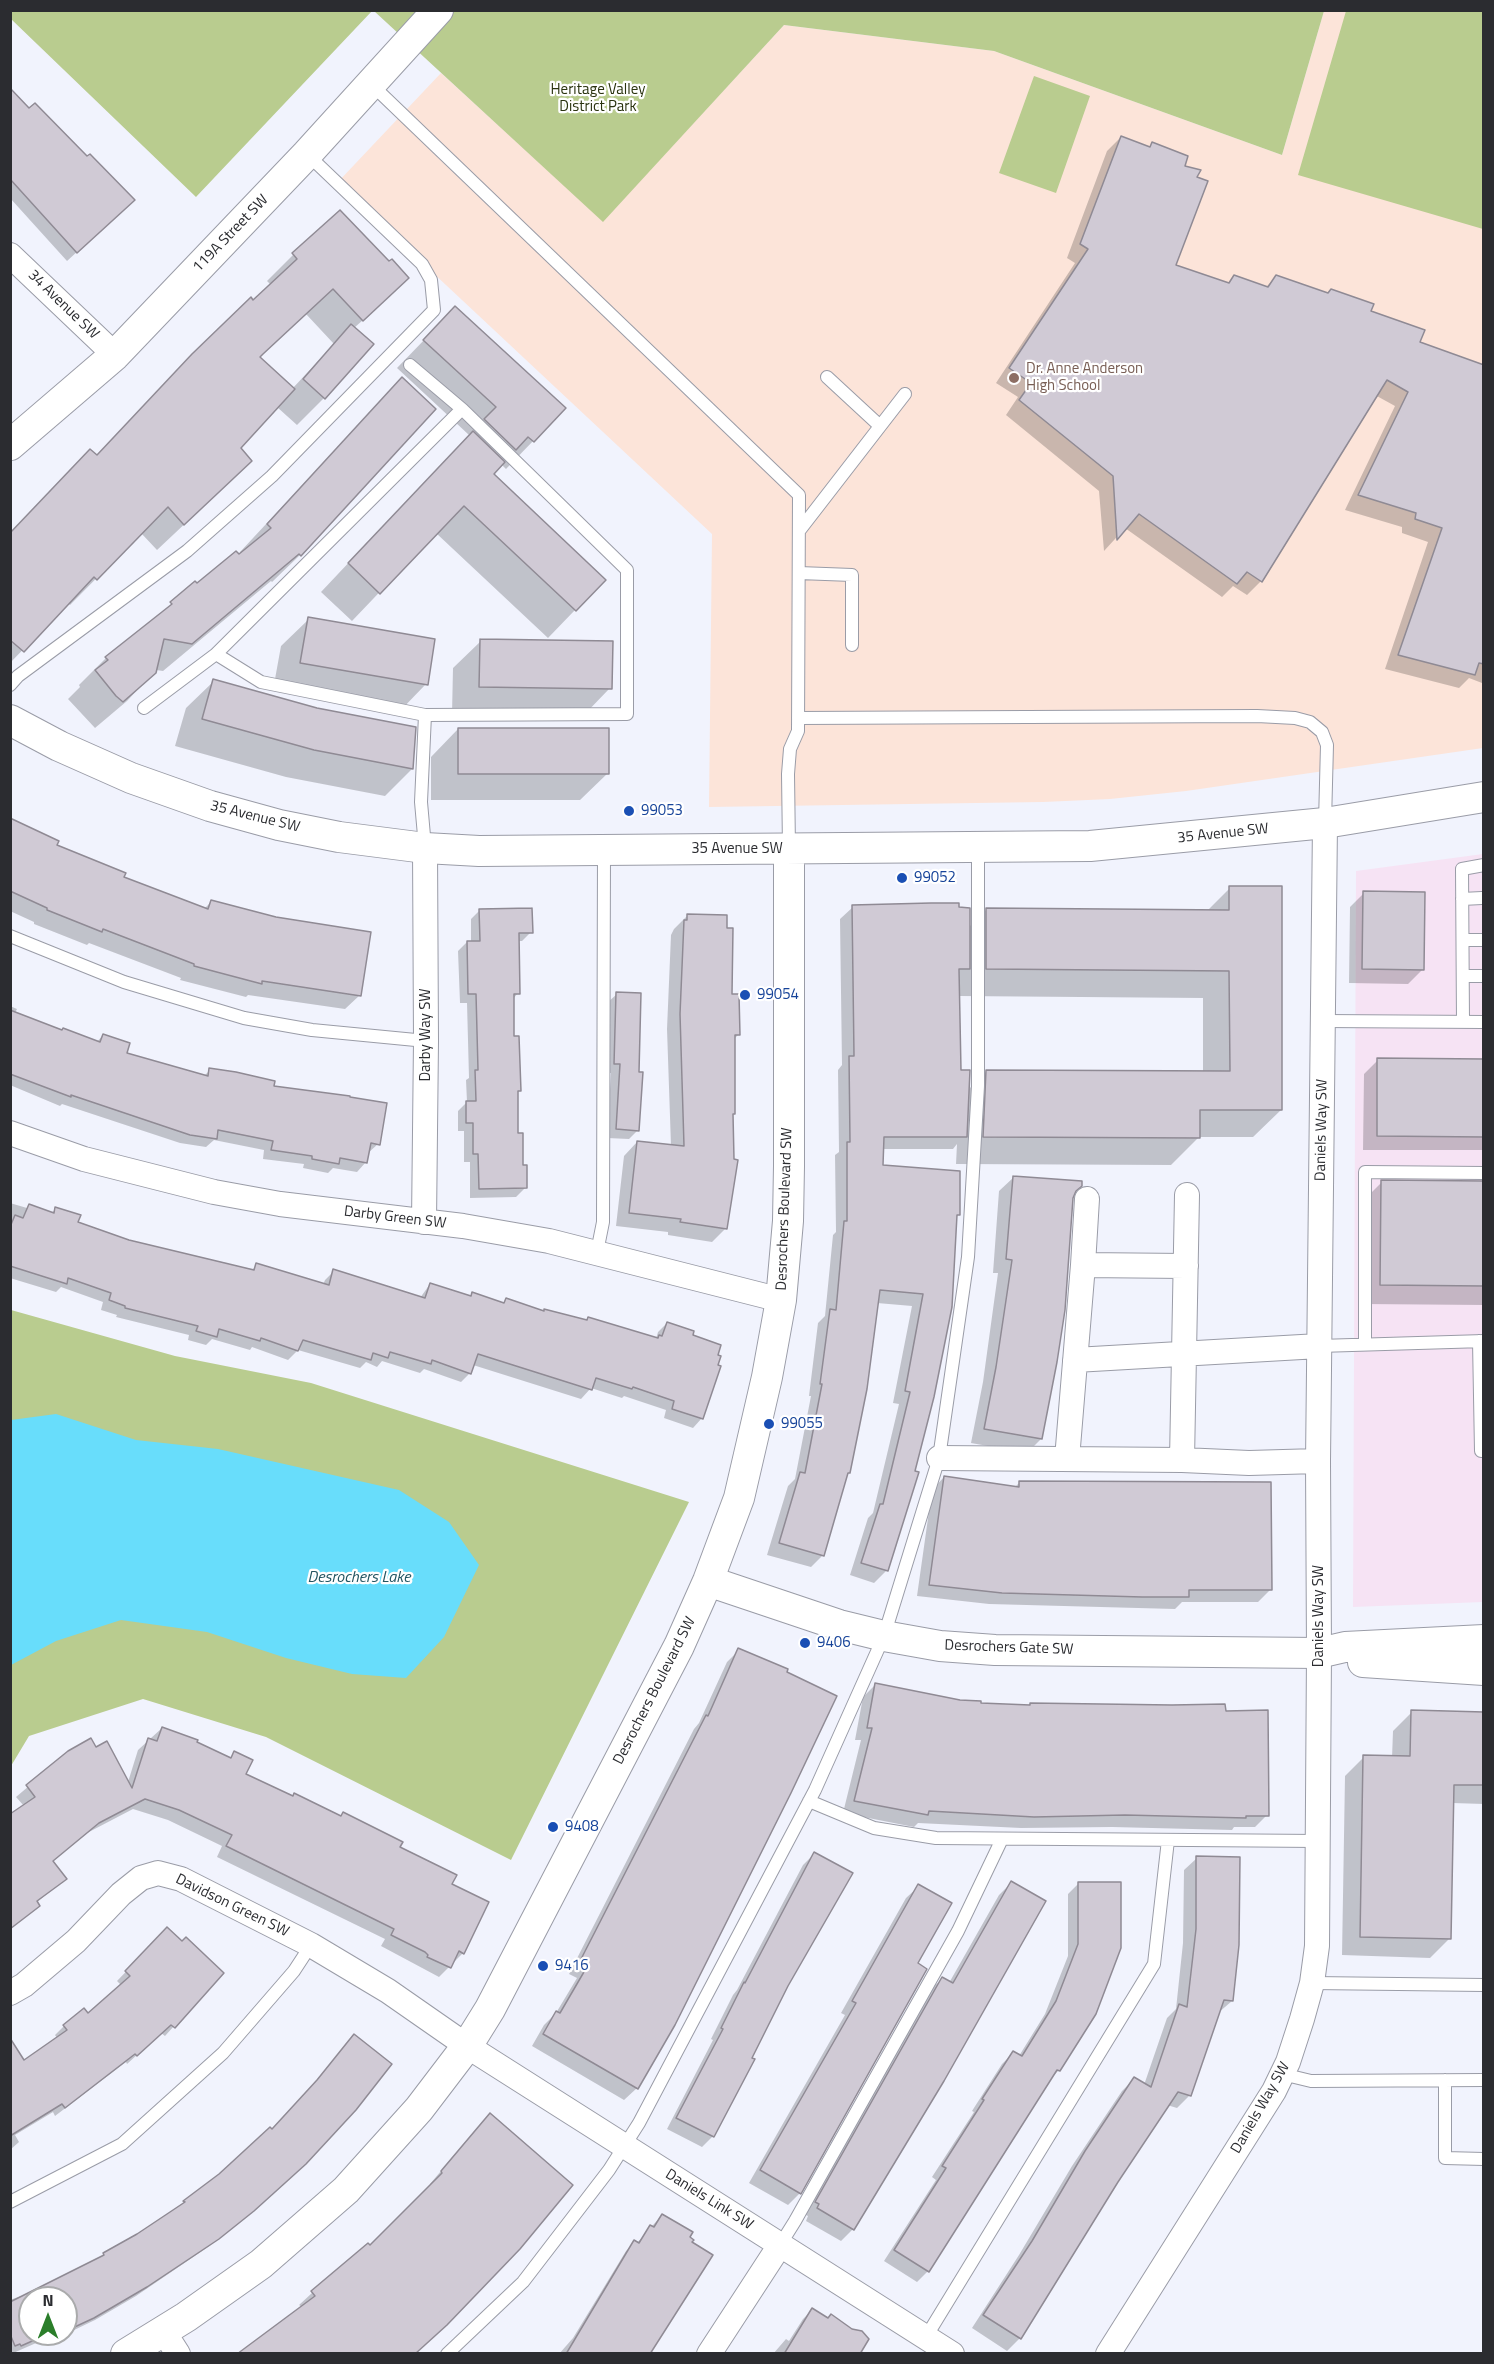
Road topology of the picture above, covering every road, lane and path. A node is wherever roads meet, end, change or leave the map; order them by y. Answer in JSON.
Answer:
{"nodes":[{"id":1,"x":438,"y":10,"type":"edge"},
{"id":2,"x":370,"y":84,"type":"junction"},
{"id":3,"x":307,"y":154,"type":"junction"},
{"id":4,"x":10,"y":255,"type":"edge"},
{"id":5,"x":115,"y":355,"type":"junction"},
{"id":6,"x":410,"y":364,"type":"dead end"},
{"id":7,"x":827,"y":377,"type":"dead end"},
{"id":8,"x":905,"y":394,"type":"dead end"},
{"id":9,"x":462,"y":409,"type":"junction"},
{"id":10,"x":880,"y":426,"type":"junction"},
{"id":11,"x":10,"y":445,"type":"edge"},
{"id":12,"x":799,"y":531,"type":"junction"},
{"id":13,"x":799,"y":573,"type":"junction"},
{"id":14,"x":852,"y":645,"type":"dead end"},
{"id":15,"x":216,"y":654,"type":"junction"},
{"id":16,"x":10,"y":685,"type":"edge"},
{"id":17,"x":144,"y":708,"type":"dead end"},
{"id":18,"x":425,"y":714,"type":"junction"},
{"id":19,"x":798,"y":718,"type":"junction"},
{"id":20,"x":10,"y":720,"type":"edge"},
{"id":21,"x":1484,"y":797,"type":"edge"},
{"id":22,"x":1325,"y":823,"type":"junction"},
{"id":23,"x":978,"y":847,"type":"junction"},
{"id":24,"x":425,"y":848,"type":"junction"},
{"id":25,"x":789,"y":848,"type":"junction"},
{"id":26,"x":604,"y":850,"type":"junction"},
{"id":27,"x":1484,"y":865,"type":"edge"},
{"id":28,"x":1482,"y":898,"type":"dead end"},
{"id":29,"x":1462,"y":899,"type":"junction"},
{"id":30,"x":10,"y":936,"type":"edge"},
{"id":31,"x":1463,"y":940,"type":"junction"},
{"id":32,"x":1482,"y":940,"type":"edge"},
{"id":33,"x":1463,"y":976,"type":"junction"},
{"id":34,"x":1482,"y":976,"type":"edge"},
{"id":35,"x":1323,"y":1021,"type":"junction"},
{"id":36,"x":1464,"y":1022,"type":"junction"},
{"id":37,"x":1484,"y":1022,"type":"edge"},
{"id":38,"x":426,"y":1041,"type":"junction"},
{"id":39,"x":10,"y":1133,"type":"edge"},
{"id":40,"x":1484,"y":1173,"type":"edge"},
{"id":41,"x":1187,"y":1195,"type":"dead end"},
{"id":42,"x":1087,"y":1199,"type":"dead end"},
{"id":43,"x":424,"y":1222,"type":"junction"},
{"id":44,"x":597,"y":1252,"type":"junction"},
{"id":45,"x":1083,"y":1265,"type":"junction"},
{"id":46,"x":1186,"y":1266,"type":"junction"},
{"id":47,"x":781,"y":1300,"type":"junction"},
{"id":48,"x":1481,"y":1341,"type":"edge"},
{"id":49,"x":1365,"y":1344,"type":"junction"},
{"id":50,"x":1319,"y":1346,"type":"junction"},
{"id":51,"x":1184,"y":1355,"type":"junction"},
{"id":52,"x":1076,"y":1360,"type":"junction"},
{"id":53,"x":1484,"y":1451,"type":"edge"},
{"id":54,"x":939,"y":1458,"type":"junction"},
{"id":55,"x":1067,"y":1459,"type":"junction"},
{"id":56,"x":1182,"y":1460,"type":"junction"},
{"id":57,"x":1318,"y":1461,"type":"junction"},
{"id":58,"x":708,"y":1581,"type":"junction"},
{"id":59,"x":884,"y":1636,"type":"junction"},
{"id":60,"x":1484,"y":1640,"type":"edge"},
{"id":61,"x":1319,"y":1653,"type":"junction"},
{"id":62,"x":1484,"y":1670,"type":"edge"},
{"id":63,"x":809,"y":1801,"type":"junction"},
{"id":64,"x":1002,"y":1839,"type":"junction"},
{"id":65,"x":1168,"y":1840,"type":"junction"},
{"id":66,"x":1318,"y":1841,"type":"junction"},
{"id":67,"x":311,"y":1945,"type":"junction"},
{"id":68,"x":1312,"y":1983,"type":"junction"},
{"id":69,"x":1484,"y":1985,"type":"edge"},
{"id":70,"x":10,"y":1994,"type":"edge"},
{"id":71,"x":467,"y":2046,"type":"junction"},
{"id":72,"x":1282,"y":2074,"type":"junction"},
{"id":73,"x":1445,"y":2080,"type":"junction"},
{"id":74,"x":1484,"y":2080,"type":"edge"},
{"id":75,"x":624,"y":2146,"type":"junction"},
{"id":76,"x":1484,"y":2158,"type":"edge"},
{"id":77,"x":10,"y":2202,"type":"edge"},
{"id":78,"x":780,"y":2244,"type":"junction"},
{"id":79,"x":926,"y":2337,"type":"junction"},
{"id":80,"x":171,"y":2343,"type":"edge"},
{"id":81,"x":126,"y":2354,"type":"edge"},
{"id":82,"x":447,"y":2354,"type":"edge"},
{"id":83,"x":709,"y":2354,"type":"edge"},
{"id":84,"x":952,"y":2354,"type":"edge"},
{"id":85,"x":1108,"y":2354,"type":"edge"}],
"edges":[{"from":1,"to":2,"type":"street","name":"119A Street SW"},
{"from":2,"to":3,"type":"street","name":"119A Street SW"},
{"from":2,"to":12,"type":"lane"},
{"from":3,"to":5,"type":"street","name":"119A Street SW"},
{"from":3,"to":16,"type":"lane"},
{"from":4,"to":5,"type":"street","name":"34 Avenue SW"},
{"from":5,"to":11,"type":"street","name":"119A Street SW"},
{"from":6,"to":9,"type":"lane"},
{"from":7,"to":10,"type":"lane"},
{"from":8,"to":10,"type":"lane"},
{"from":9,"to":15,"type":"lane"},
{"from":9,"to":18,"type":"lane"},
{"from":10,"to":12,"type":"lane"},
{"from":12,"to":13,"type":"lane"},
{"from":13,"to":14,"type":"lane"},
{"from":13,"to":19,"type":"lane"},
{"from":15,"to":17,"type":"lane"},
{"from":15,"to":18,"type":"lane"},
{"from":18,"to":24,"type":"lane"},
{"from":19,"to":22,"type":"lane"},
{"from":19,"to":25,"type":"lane"},
{"from":20,"to":24,"type":"street","name":"35 Avenue SW"},
{"from":21,"to":22,"type":"street","name":"35 Avenue SW"},
{"from":22,"to":23,"type":"street","name":"35 Avenue SW"},
{"from":22,"to":35,"type":"street","name":"Daniels Way SW"},
{"from":23,"to":25,"type":"street","name":"35 Avenue SW"},
{"from":23,"to":54,"type":"lane"},
{"from":24,"to":26,"type":"street","name":"35 Avenue SW"},
{"from":24,"to":38,"type":"street","name":"Darby Way SW"},
{"from":25,"to":26,"type":"street","name":"35 Avenue SW"},
{"from":25,"to":47,"type":"street","name":"Desrochers Boulevard SW"},
{"from":26,"to":44,"type":"lane"},
{"from":27,"to":29,"type":"lane"},
{"from":28,"to":29,"type":"lane"},
{"from":29,"to":31,"type":"lane"},
{"from":30,"to":38,"type":"lane"},
{"from":31,"to":32,"type":"lane"},
{"from":31,"to":33,"type":"lane"},
{"from":33,"to":34,"type":"lane"},
{"from":33,"to":36,"type":"lane"},
{"from":35,"to":36,"type":"lane"},
{"from":35,"to":50,"type":"street","name":"Daniels Way SW"},
{"from":36,"to":37,"type":"lane"},
{"from":38,"to":43,"type":"street","name":"Darby Way SW"},
{"from":39,"to":43,"type":"street","name":"Darby Green SW"},
{"from":40,"to":49,"type":"lane"},
{"from":41,"to":46,"type":"street"},
{"from":42,"to":45,"type":"street"},
{"from":43,"to":44,"type":"street","name":"Darby Green SW"},
{"from":44,"to":47,"type":"street","name":"Darby Green SW"},
{"from":45,"to":46,"type":"street"},
{"from":45,"to":52,"type":"street"},
{"from":46,"to":51,"type":"street"},
{"from":47,"to":58,"type":"street","name":"Desrochers Boulevard SW"},
{"from":48,"to":49,"type":"lane"},
{"from":48,"to":53,"type":"lane"},
{"from":49,"to":50,"type":"lane"},
{"from":50,"to":51,"type":"street"},
{"from":50,"to":57,"type":"street","name":"Daniels Way SW"},
{"from":51,"to":52,"type":"street"},
{"from":51,"to":56,"type":"street"},
{"from":52,"to":55,"type":"street"},
{"from":54,"to":55,"type":"street"},
{"from":54,"to":59,"type":"lane"},
{"from":55,"to":56,"type":"street"},
{"from":56,"to":57,"type":"street"},
{"from":57,"to":61,"type":"street","name":"Daniels Way SW"},
{"from":58,"to":59,"type":"street","name":"Desrochers Gate SW"},
{"from":58,"to":71,"type":"street","name":"Desrochers Boulevard SW"},
{"from":59,"to":61,"type":"street","name":"Desrochers Gate SW"},
{"from":59,"to":63,"type":"lane"},
{"from":60,"to":61,"type":"street","name":"Desrochers Gate SW"},
{"from":61,"to":62,"type":"street","name":"Desrochers Gate SW"},
{"from":61,"to":66,"type":"street","name":"Daniels Way SW"},
{"from":63,"to":64,"type":"lane"},
{"from":63,"to":75,"type":"lane"},
{"from":64,"to":65,"type":"lane"},
{"from":64,"to":78,"type":"lane"},
{"from":65,"to":66,"type":"lane"},
{"from":65,"to":79,"type":"lane"},
{"from":66,"to":68,"type":"street","name":"Daniels Way SW"},
{"from":67,"to":70,"type":"street","name":"Davidson Green SW"},
{"from":67,"to":71,"type":"street","name":"Davidson Green SW"},
{"from":67,"to":77,"type":"lane"},
{"from":68,"to":69,"type":"lane"},
{"from":68,"to":72,"type":"street","name":"Daniels Way SW"},
{"from":71,"to":75,"type":"street","name":"Daniels Link SW"},
{"from":71,"to":80,"type":"street","name":"Desrochers Boulevard SW"},
{"from":72,"to":73,"type":"lane"},
{"from":72,"to":85,"type":"street","name":"Daniels Way SW"},
{"from":73,"to":74,"type":"lane"},
{"from":73,"to":76,"type":"lane"},
{"from":75,"to":78,"type":"street","name":"Daniels Link SW"},
{"from":75,"to":82,"type":"lane"},
{"from":78,"to":79,"type":"street","name":"Daniels Link SW"},
{"from":78,"to":83,"type":"street"},
{"from":79,"to":84,"type":"street","name":"Daniels Link SW"},
{"from":80,"to":81,"type":"street","name":"Desrochers Boulevard SW"}]}
